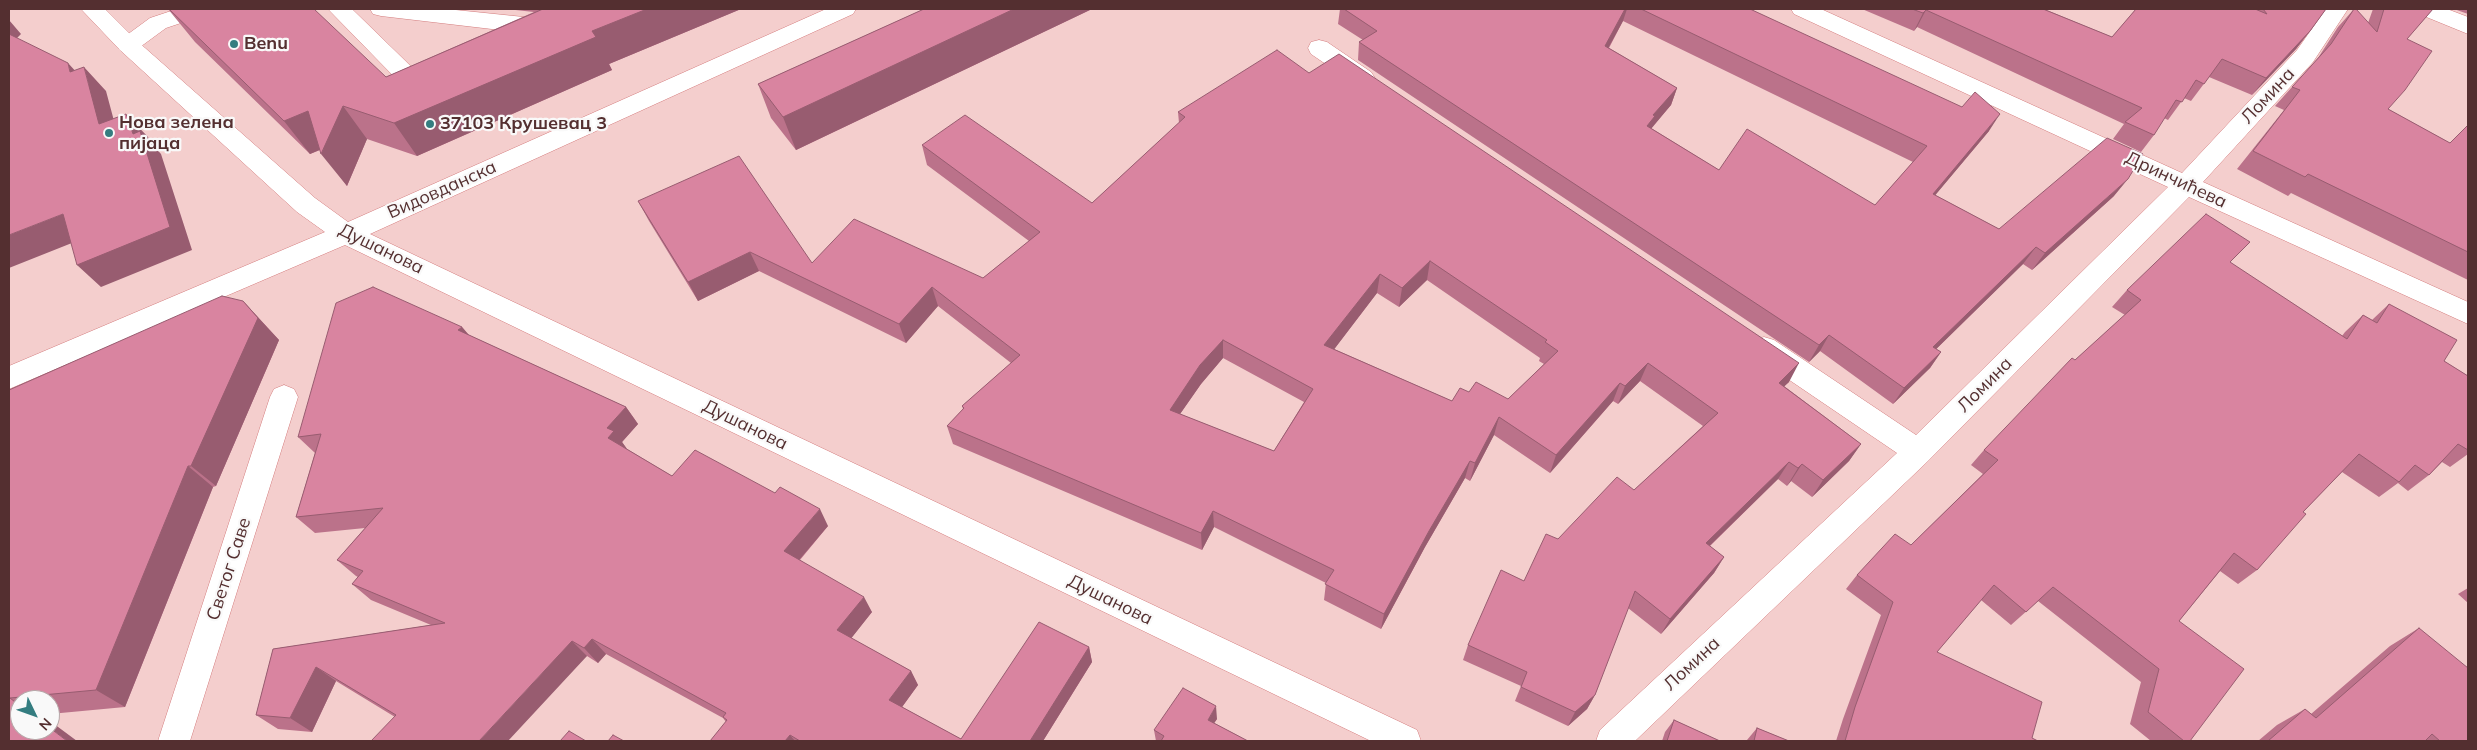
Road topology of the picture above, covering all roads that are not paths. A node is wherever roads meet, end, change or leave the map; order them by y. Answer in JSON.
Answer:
{"nodes":[{"id":1,"x":92,"y":9,"type":"edge"},
{"id":2,"x":200,"y":9,"type":"edge"},
{"id":3,"x":339,"y":9,"type":"edge"},
{"id":4,"x":381,"y":9,"type":"edge"},
{"id":5,"x":603,"y":9,"type":"edge"},
{"id":6,"x":845,"y":9,"type":"edge"},
{"id":7,"x":1802,"y":9,"type":"edge"},
{"id":8,"x":2337,"y":9,"type":"edge"},
{"id":9,"x":2427,"y":9,"type":"edge"},
{"id":10,"x":2468,"y":26,"type":"edge"},
{"id":11,"x":128,"y":44,"type":"junction"},
{"id":12,"x":1319,"y":48,"type":"dead end"},
{"id":13,"x":418,"y":87,"type":"edge"},
{"id":14,"x":1385,"y":92,"type":"edge"},
{"id":15,"x":2186,"y":185,"type":"junction"},
{"id":16,"x":346,"y":234,"type":"junction"},
{"id":17,"x":2468,"y":314,"type":"edge"},
{"id":18,"x":1746,"y":336,"type":"edge"},
{"id":19,"x":9,"y":378,"type":"edge"},
{"id":20,"x":284,"y":398,"type":"dead end"},
{"id":21,"x":1918,"y":452,"type":"junction"},
{"id":22,"x":174,"y":741,"type":"edge"},
{"id":23,"x":1405,"y":741,"type":"edge"},
{"id":24,"x":1612,"y":741,"type":"edge"}],
"edges":[{"from":1,"to":11,"type":"street","name":"Душанова"},
{"from":2,"to":11,"type":"street"},
{"from":3,"to":13,"type":"street"},
{"from":4,"to":5,"type":"street"},
{"from":6,"to":16,"type":"street","name":"Видовданска"},
{"from":7,"to":15,"type":"street","name":"Дринчићева"},
{"from":8,"to":15,"type":"street","name":"Ломина"},
{"from":9,"to":10,"type":"street"},
{"from":11,"to":16,"type":"street","name":"Душанова"},
{"from":12,"to":14,"type":"street"},
{"from":15,"to":17,"type":"street","name":"Дринчићева"},
{"from":15,"to":21,"type":"street","name":"Ломина"},
{"from":16,"to":19,"type":"street","name":"Видовданска"},
{"from":16,"to":23,"type":"street","name":"Душанова"},
{"from":18,"to":21,"type":"street"},
{"from":20,"to":22,"type":"street","name":"Светог Саве"},
{"from":21,"to":24,"type":"street","name":"Ломина"}]}
